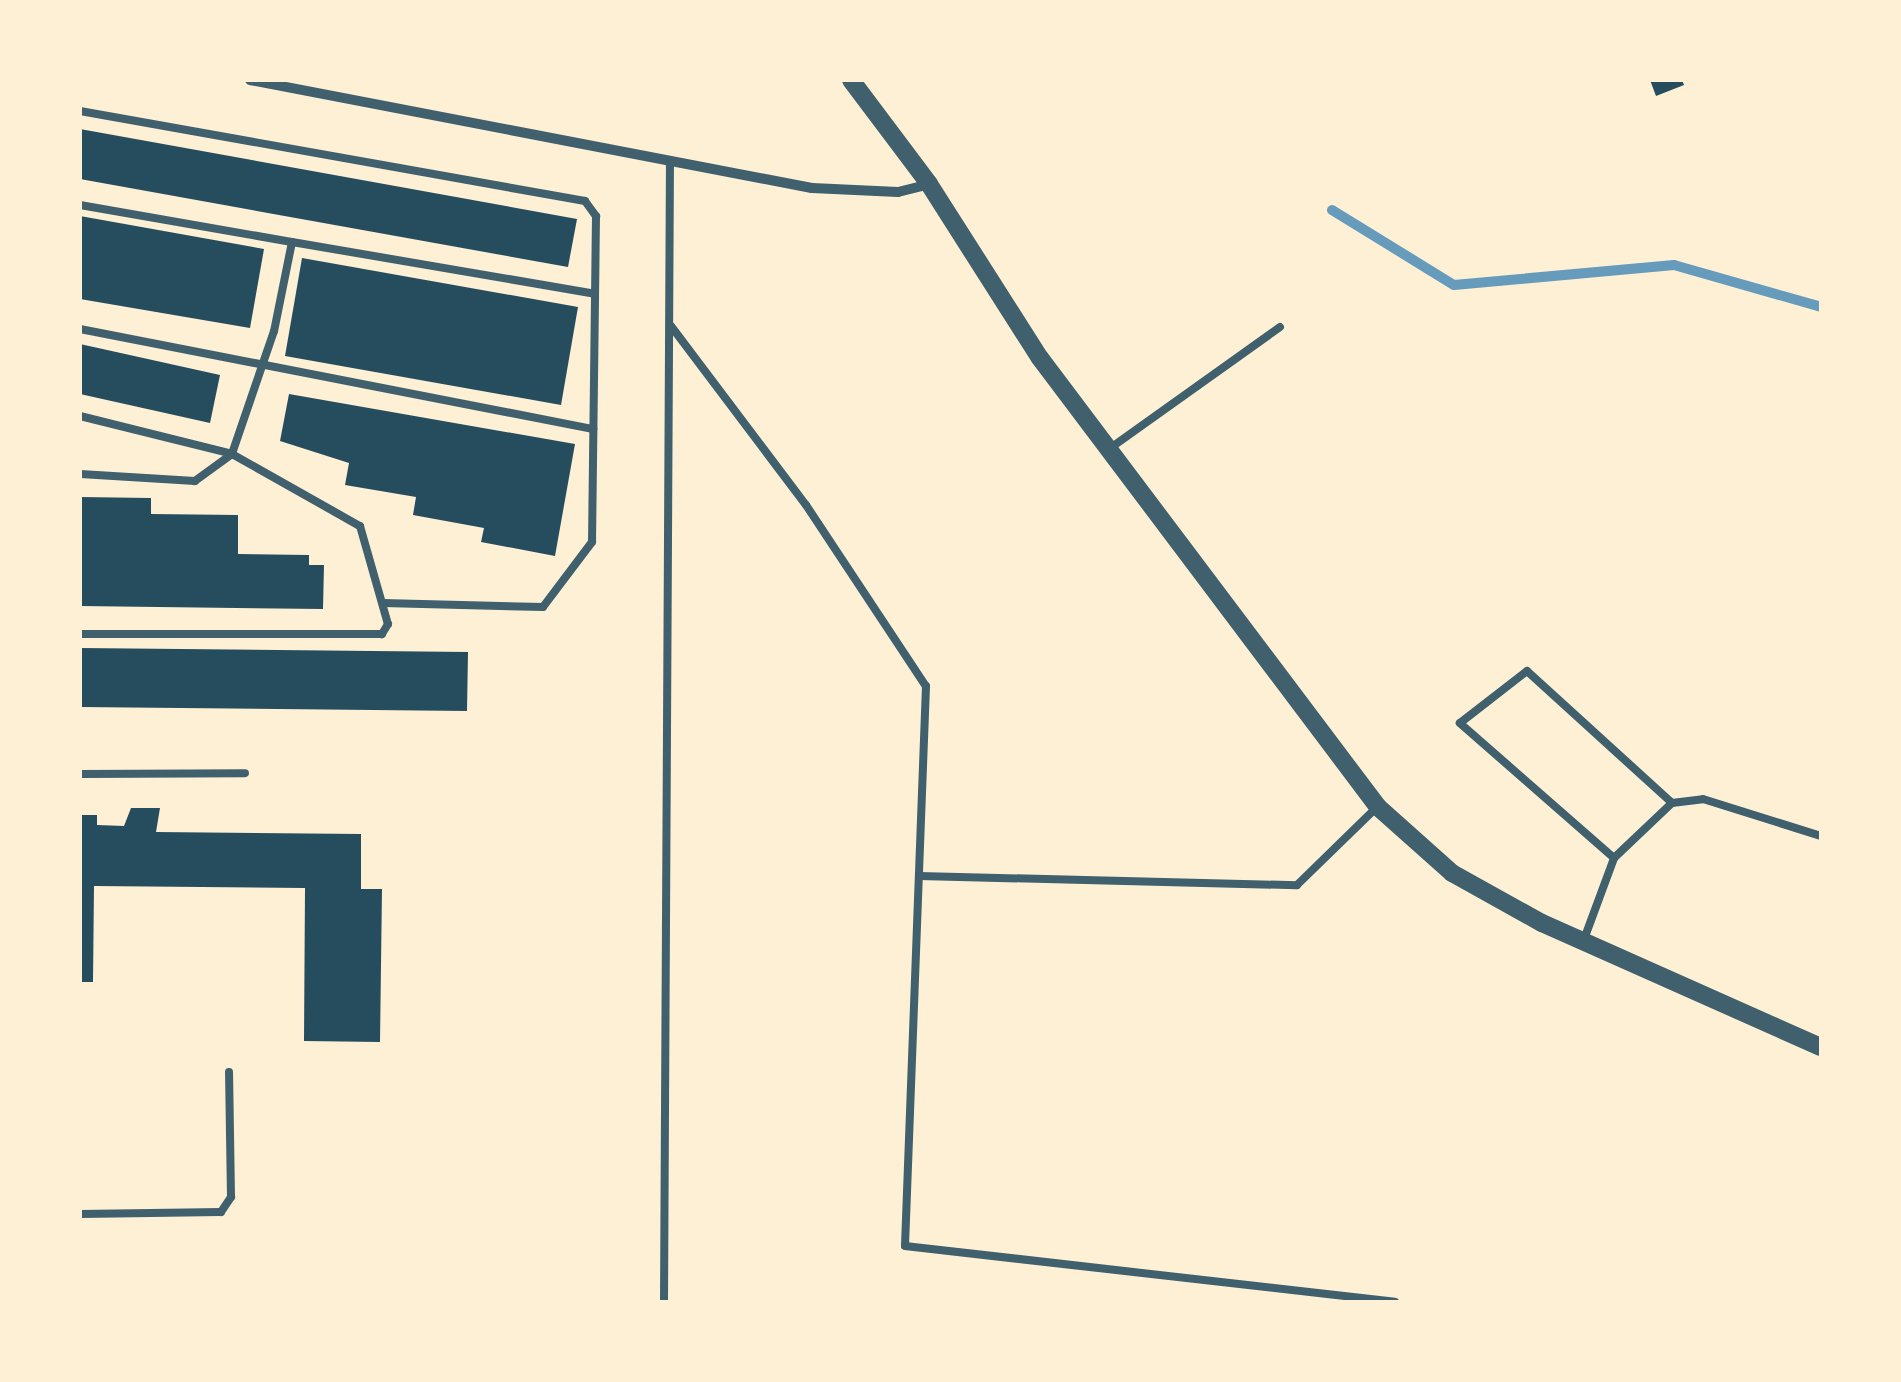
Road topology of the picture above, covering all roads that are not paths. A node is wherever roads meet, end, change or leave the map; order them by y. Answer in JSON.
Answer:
{"nodes":[{"id":1,"x":250,"y":80,"type":"edge"},
{"id":2,"x":851,"y":80,"type":"edge"},
{"id":3,"x":80,"y":110,"type":"edge"},
{"id":4,"x":670,"y":160,"type":"junction"},
{"id":5,"x":929,"y":184,"type":"junction"},
{"id":6,"x":80,"y":205,"type":"edge"},
{"id":7,"x":292,"y":242,"type":"junction"},
{"id":8,"x":596,"y":294,"type":"junction"},
{"id":9,"x":671,"y":326,"type":"junction"},
{"id":10,"x":1280,"y":327,"type":"dead end"},
{"id":11,"x":80,"y":329,"type":"edge"},
{"id":12,"x":262,"y":366,"type":"junction"},
{"id":13,"x":80,"y":416,"type":"edge"},
{"id":14,"x":593,"y":430,"type":"junction"},
{"id":15,"x":1109,"y":449,"type":"junction"},
{"id":16,"x":232,"y":454,"type":"junction"},
{"id":17,"x":80,"y":474,"type":"edge"},
{"id":18,"x":383,"y":604,"type":"junction"},
{"id":19,"x":80,"y":634,"type":"edge"},
{"id":20,"x":80,"y":774,"type":"edge"},
{"id":21,"x":245,"y":774,"type":"dead end"},
{"id":22,"x":1672,"y":803,"type":"junction"},
{"id":23,"x":1378,"y":806,"type":"junction"},
{"id":24,"x":1821,"y":836,"type":"edge"},
{"id":25,"x":1614,"y":858,"type":"junction"},
{"id":26,"x":919,"y":876,"type":"junction"},
{"id":27,"x":1583,"y":942,"type":"junction"},
{"id":28,"x":1821,"y":1047,"type":"edge"},
{"id":29,"x":229,"y":1072,"type":"dead end"},
{"id":30,"x":80,"y":1214,"type":"edge"},
{"id":31,"x":664,"y":1302,"type":"edge"},
{"id":32,"x":1395,"y":1302,"type":"edge"}],
"edges":[{"from":1,"to":4,"type":"street"},
{"from":2,"to":5,"type":"street"},
{"from":3,"to":8,"type":"lane"},
{"from":4,"to":5,"type":"street"},
{"from":4,"to":9,"type":"lane"},
{"from":5,"to":15,"type":"street"},
{"from":6,"to":7,"type":"lane"},
{"from":7,"to":8,"type":"lane"},
{"from":7,"to":12,"type":"lane"},
{"from":8,"to":14,"type":"lane"},
{"from":9,"to":26,"type":"lane"},
{"from":9,"to":31,"type":"lane"},
{"from":10,"to":15,"type":"lane"},
{"from":11,"to":12,"type":"lane"},
{"from":12,"to":14,"type":"lane"},
{"from":12,"to":16,"type":"lane"},
{"from":13,"to":16,"type":"lane"},
{"from":14,"to":18,"type":"lane"},
{"from":15,"to":23,"type":"street"},
{"from":16,"to":17,"type":"lane"},
{"from":16,"to":18,"type":"lane"},
{"from":18,"to":19,"type":"lane"},
{"from":20,"to":21,"type":"lane"},
{"from":22,"to":24,"type":"lane"},
{"from":22,"to":25,"type":"lane"},
{"from":22,"to":25,"type":"lane"},
{"from":23,"to":26,"type":"lane"},
{"from":23,"to":27,"type":"street"},
{"from":25,"to":27,"type":"lane"},
{"from":26,"to":32,"type":"lane"},
{"from":27,"to":28,"type":"street"},
{"from":29,"to":30,"type":"lane"}]}
